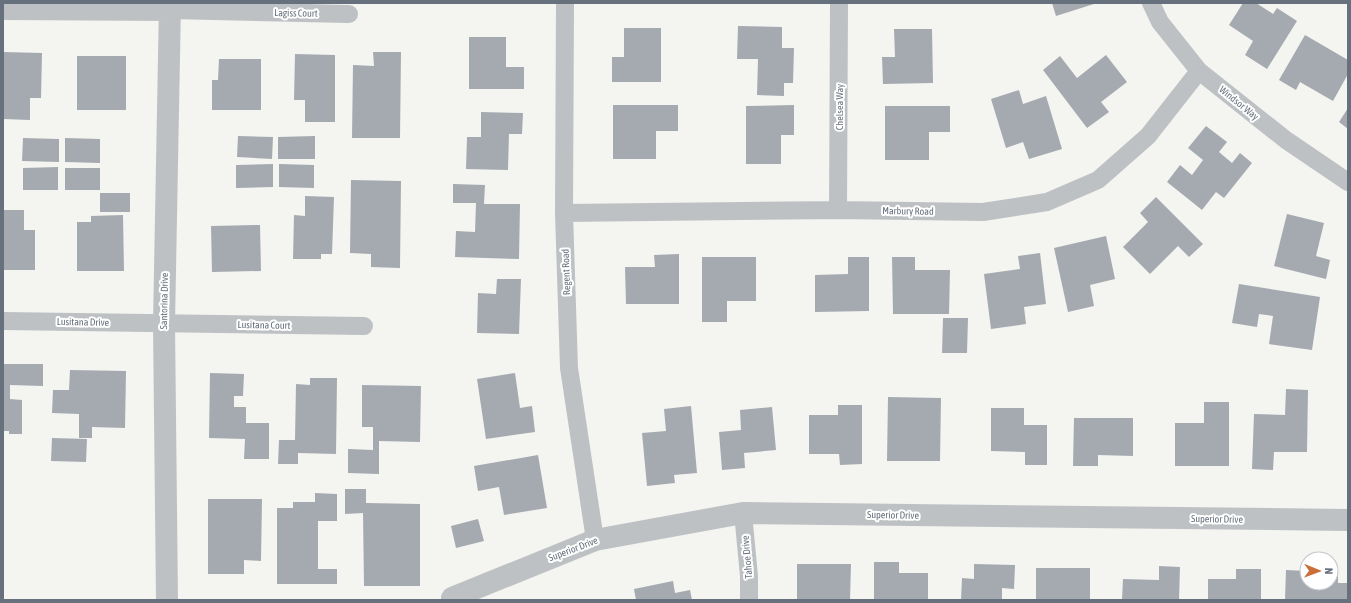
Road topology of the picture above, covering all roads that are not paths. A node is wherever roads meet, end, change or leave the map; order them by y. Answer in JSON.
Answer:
{"nodes":[{"id":1,"x":565,"y":3,"type":"edge"},
{"id":2,"x":839,"y":3,"type":"edge"},
{"id":3,"x":1151,"y":3,"type":"edge"},
{"id":4,"x":170,"y":7,"type":"edge"},
{"id":5,"x":3,"y":9,"type":"edge"},
{"id":6,"x":349,"y":14,"type":"dead end"},
{"id":7,"x":1199,"y":70,"type":"junction"},
{"id":8,"x":1348,"y":182,"type":"edge"},
{"id":9,"x":838,"y":210,"type":"junction"},
{"id":10,"x":564,"y":214,"type":"junction"},
{"id":11,"x":3,"y":321,"type":"edge"},
{"id":12,"x":164,"y":324,"type":"junction"},
{"id":13,"x":364,"y":326,"type":"dead end"},
{"id":14,"x":743,"y":514,"type":"junction"},
{"id":15,"x":1348,"y":520,"type":"edge"},
{"id":16,"x":595,"y":540,"type":"junction"},
{"id":17,"x":452,"y":598,"type":"dead end"},
{"id":18,"x":167,"y":600,"type":"edge"},
{"id":19,"x":749,"y":600,"type":"edge"}],
"edges":[{"from":1,"to":10,"type":"street","name":"Regent Road"},
{"from":2,"to":9,"type":"street","name":"Chelsea Way"},
{"from":3,"to":7,"type":"street","name":"Windsor Way"},
{"from":4,"to":5,"type":"street"},
{"from":4,"to":6,"type":"street","name":"Lagiss Court"},
{"from":4,"to":12,"type":"street","name":"Santorina Drive"},
{"from":7,"to":8,"type":"street","name":"Windsor Way"},
{"from":7,"to":9,"type":"street","name":"Marbury Road"},
{"from":9,"to":10,"type":"street","name":"Marbury Road"},
{"from":10,"to":16,"type":"street","name":"Regent Road"},
{"from":11,"to":12,"type":"street","name":"Lusitana Drive"},
{"from":12,"to":13,"type":"street","name":"Lusitana Court"},
{"from":12,"to":18,"type":"street","name":"Santorina Drive"},
{"from":14,"to":15,"type":"street","name":"Superior Drive"},
{"from":14,"to":16,"type":"street","name":"Superior Drive"},
{"from":14,"to":19,"type":"street","name":"Tahoe Drive"},
{"from":16,"to":17,"type":"street","name":"Superior Drive"}]}
